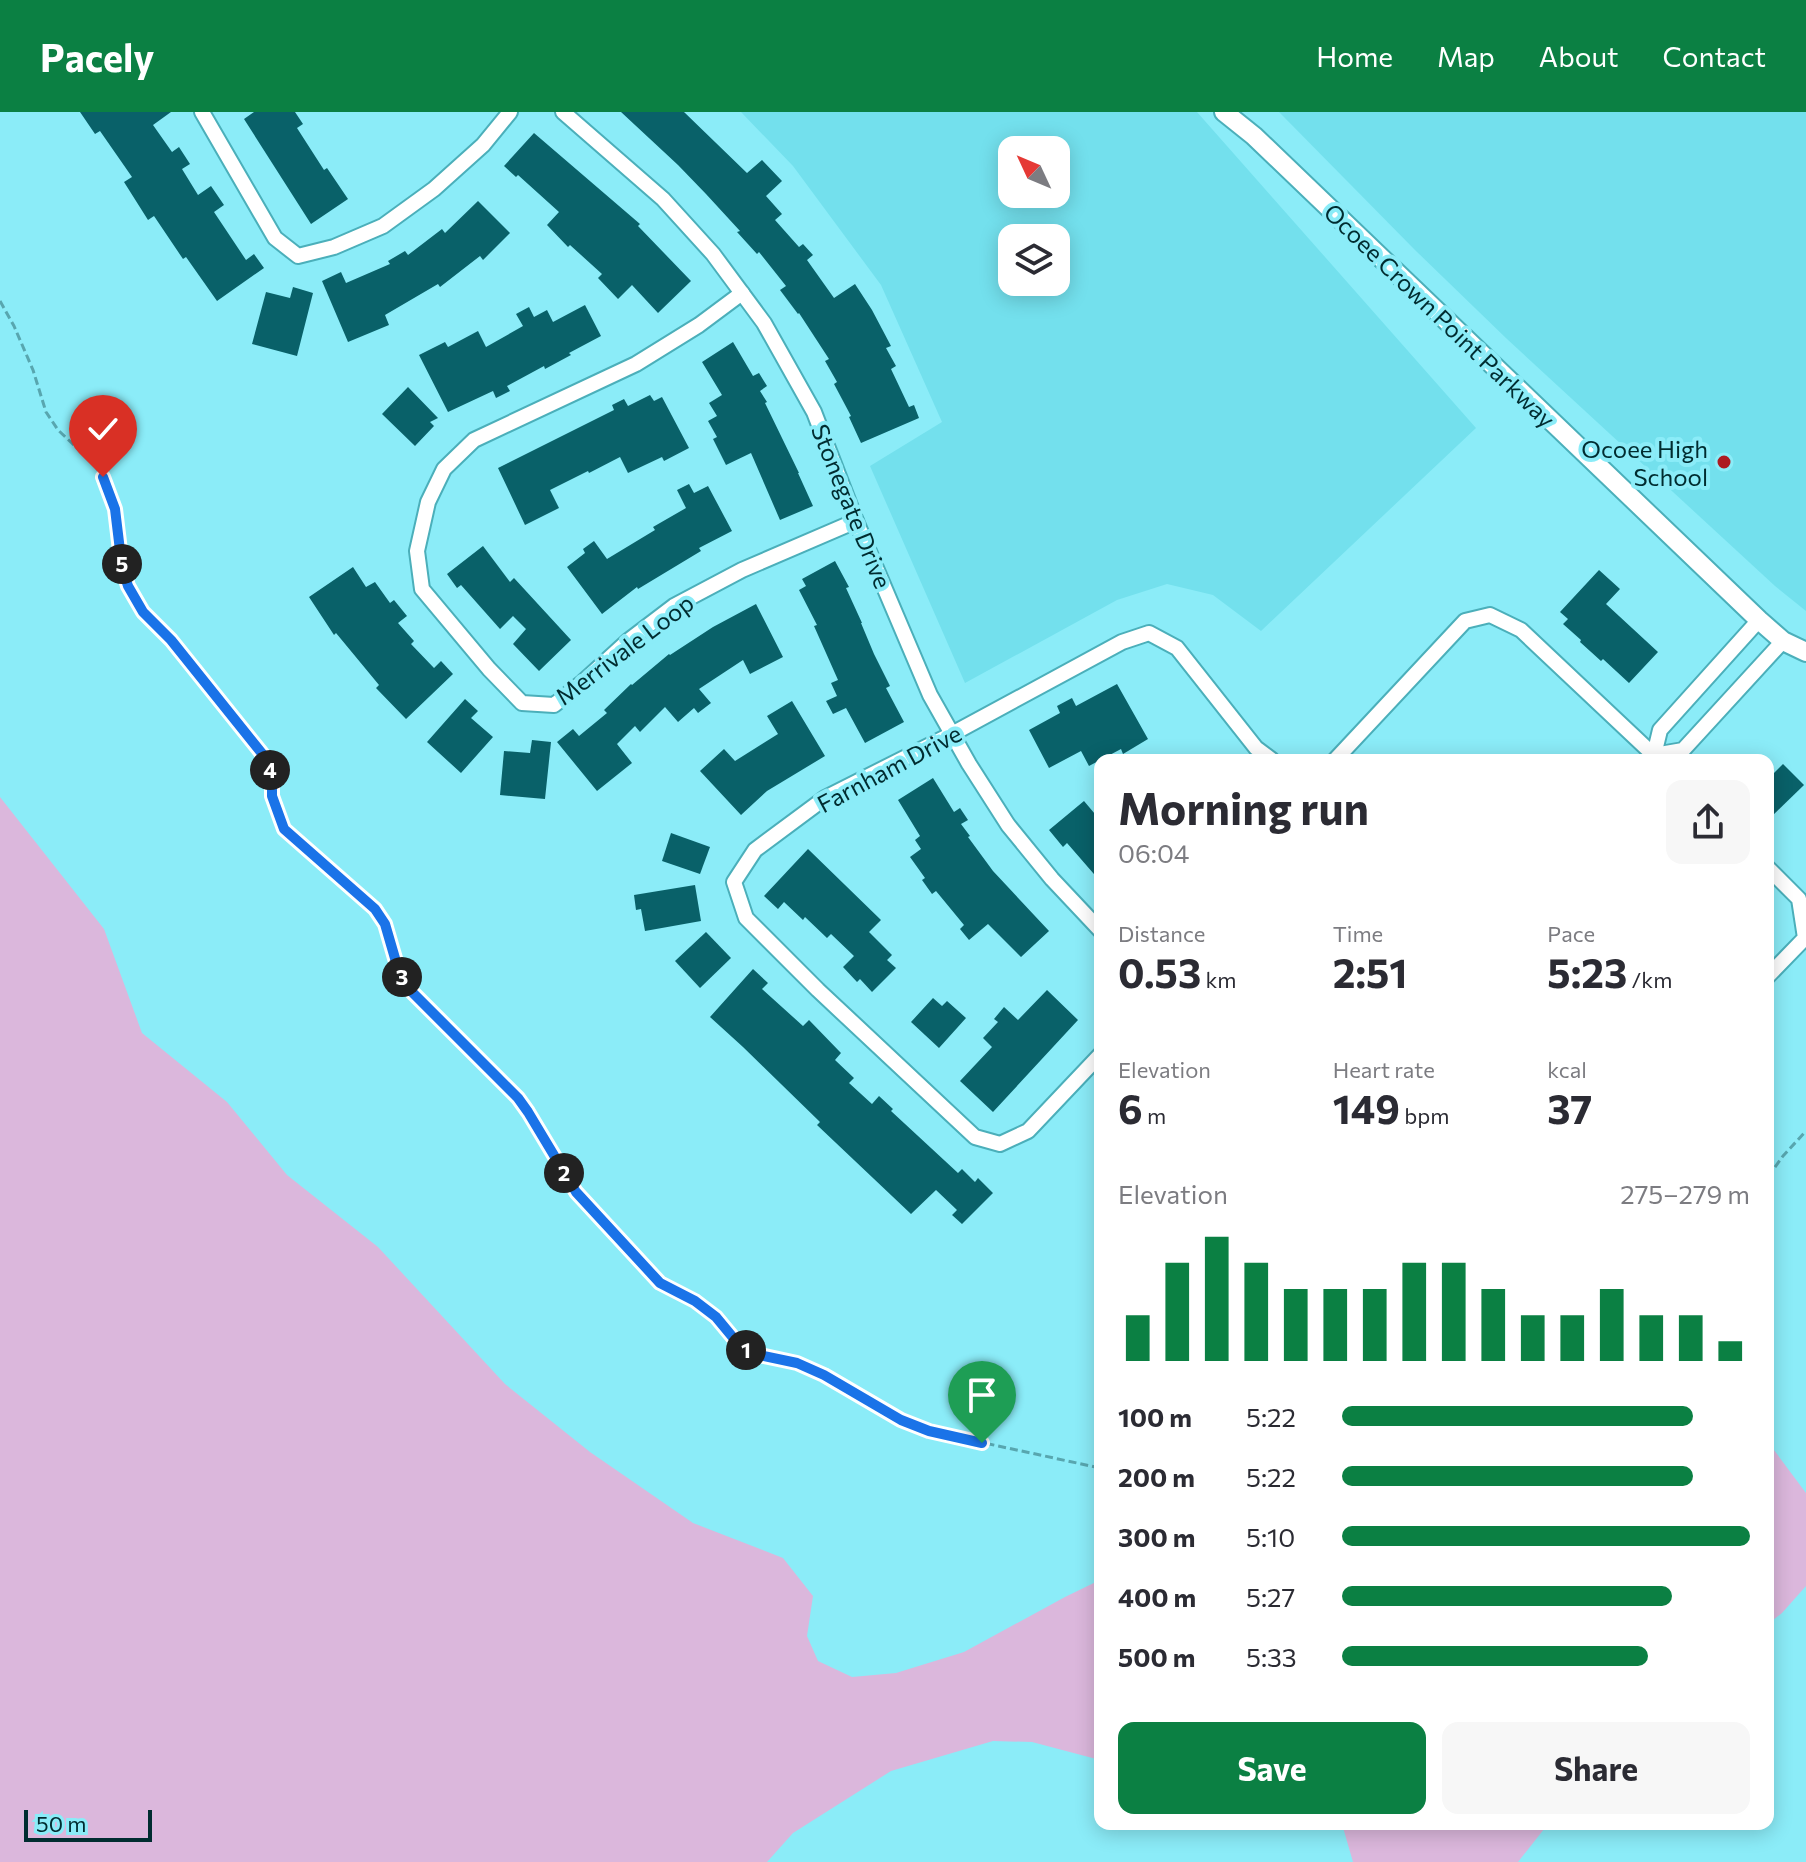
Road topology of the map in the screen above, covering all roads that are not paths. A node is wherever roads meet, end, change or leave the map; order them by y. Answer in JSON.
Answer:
{"nodes":[{"id":1,"x":202,"y":112,"type":"edge"},
{"id":2,"x":510,"y":112,"type":"edge"},
{"id":3,"x":563,"y":112,"type":"edge"},
{"id":4,"x":1224,"y":112,"type":"edge"},
{"id":5,"x":1246,"y":112,"type":"edge"},
{"id":6,"x":1254,"y":136,"type":"junction"},
{"id":7,"x":742,"y":293,"type":"junction"},
{"id":8,"x":856,"y":521,"type":"junction"},
{"id":9,"x":1759,"y":620,"type":"junction"},
{"id":10,"x":1783,"y":641,"type":"junction"},
{"id":11,"x":1806,"y":652,"type":"edge"},
{"id":12,"x":952,"y":734,"type":"junction"},
{"id":13,"x":1264,"y":754,"type":"edge"},
{"id":14,"x":1341,"y":754,"type":"edge"},
{"id":15,"x":1650,"y":754,"type":"edge"},
{"id":16,"x":1655,"y":754,"type":"edge"},
{"id":17,"x":1668,"y":754,"type":"edge"},
{"id":18,"x":1774,"y":874,"type":"edge"},
{"id":19,"x":1094,"y":924,"type":"edge"},
{"id":20,"x":1774,"y":970,"type":"edge"},
{"id":21,"x":1094,"y":1061,"type":"edge"}],
"edges":[{"from":1,"to":2,"type":"street"},
{"from":3,"to":7,"type":"street","name":"Stonegate Drive"},
{"from":4,"to":6,"type":"street","name":"Ocoee Crown Point Parkway"},
{"from":5,"to":6,"type":"street","name":"Ocoee Crown Point Parkway"},
{"from":6,"to":9,"type":"street","name":"Ocoee Crown Point Parkway"},
{"from":7,"to":8,"type":"street","name":"Stonegate Drive"},
{"from":7,"to":8,"type":"street","name":"Merrivale Loop"},
{"from":8,"to":12,"type":"street","name":"Stonegate Drive"},
{"from":9,"to":10,"type":"street","name":"Ocoee Crown Point Parkway"},
{"from":9,"to":16,"type":"street"},
{"from":10,"to":11,"type":"street","name":"Ocoee Crown Point Parkway"},
{"from":10,"to":17,"type":"street"},
{"from":12,"to":13,"type":"street","name":"Farnham Drive"},
{"from":12,"to":19,"type":"street","name":"Stonegate Drive"},
{"from":12,"to":21,"type":"street","name":"Farnham Drive"},
{"from":14,"to":15,"type":"street"},
{"from":18,"to":20,"type":"street"}]}
